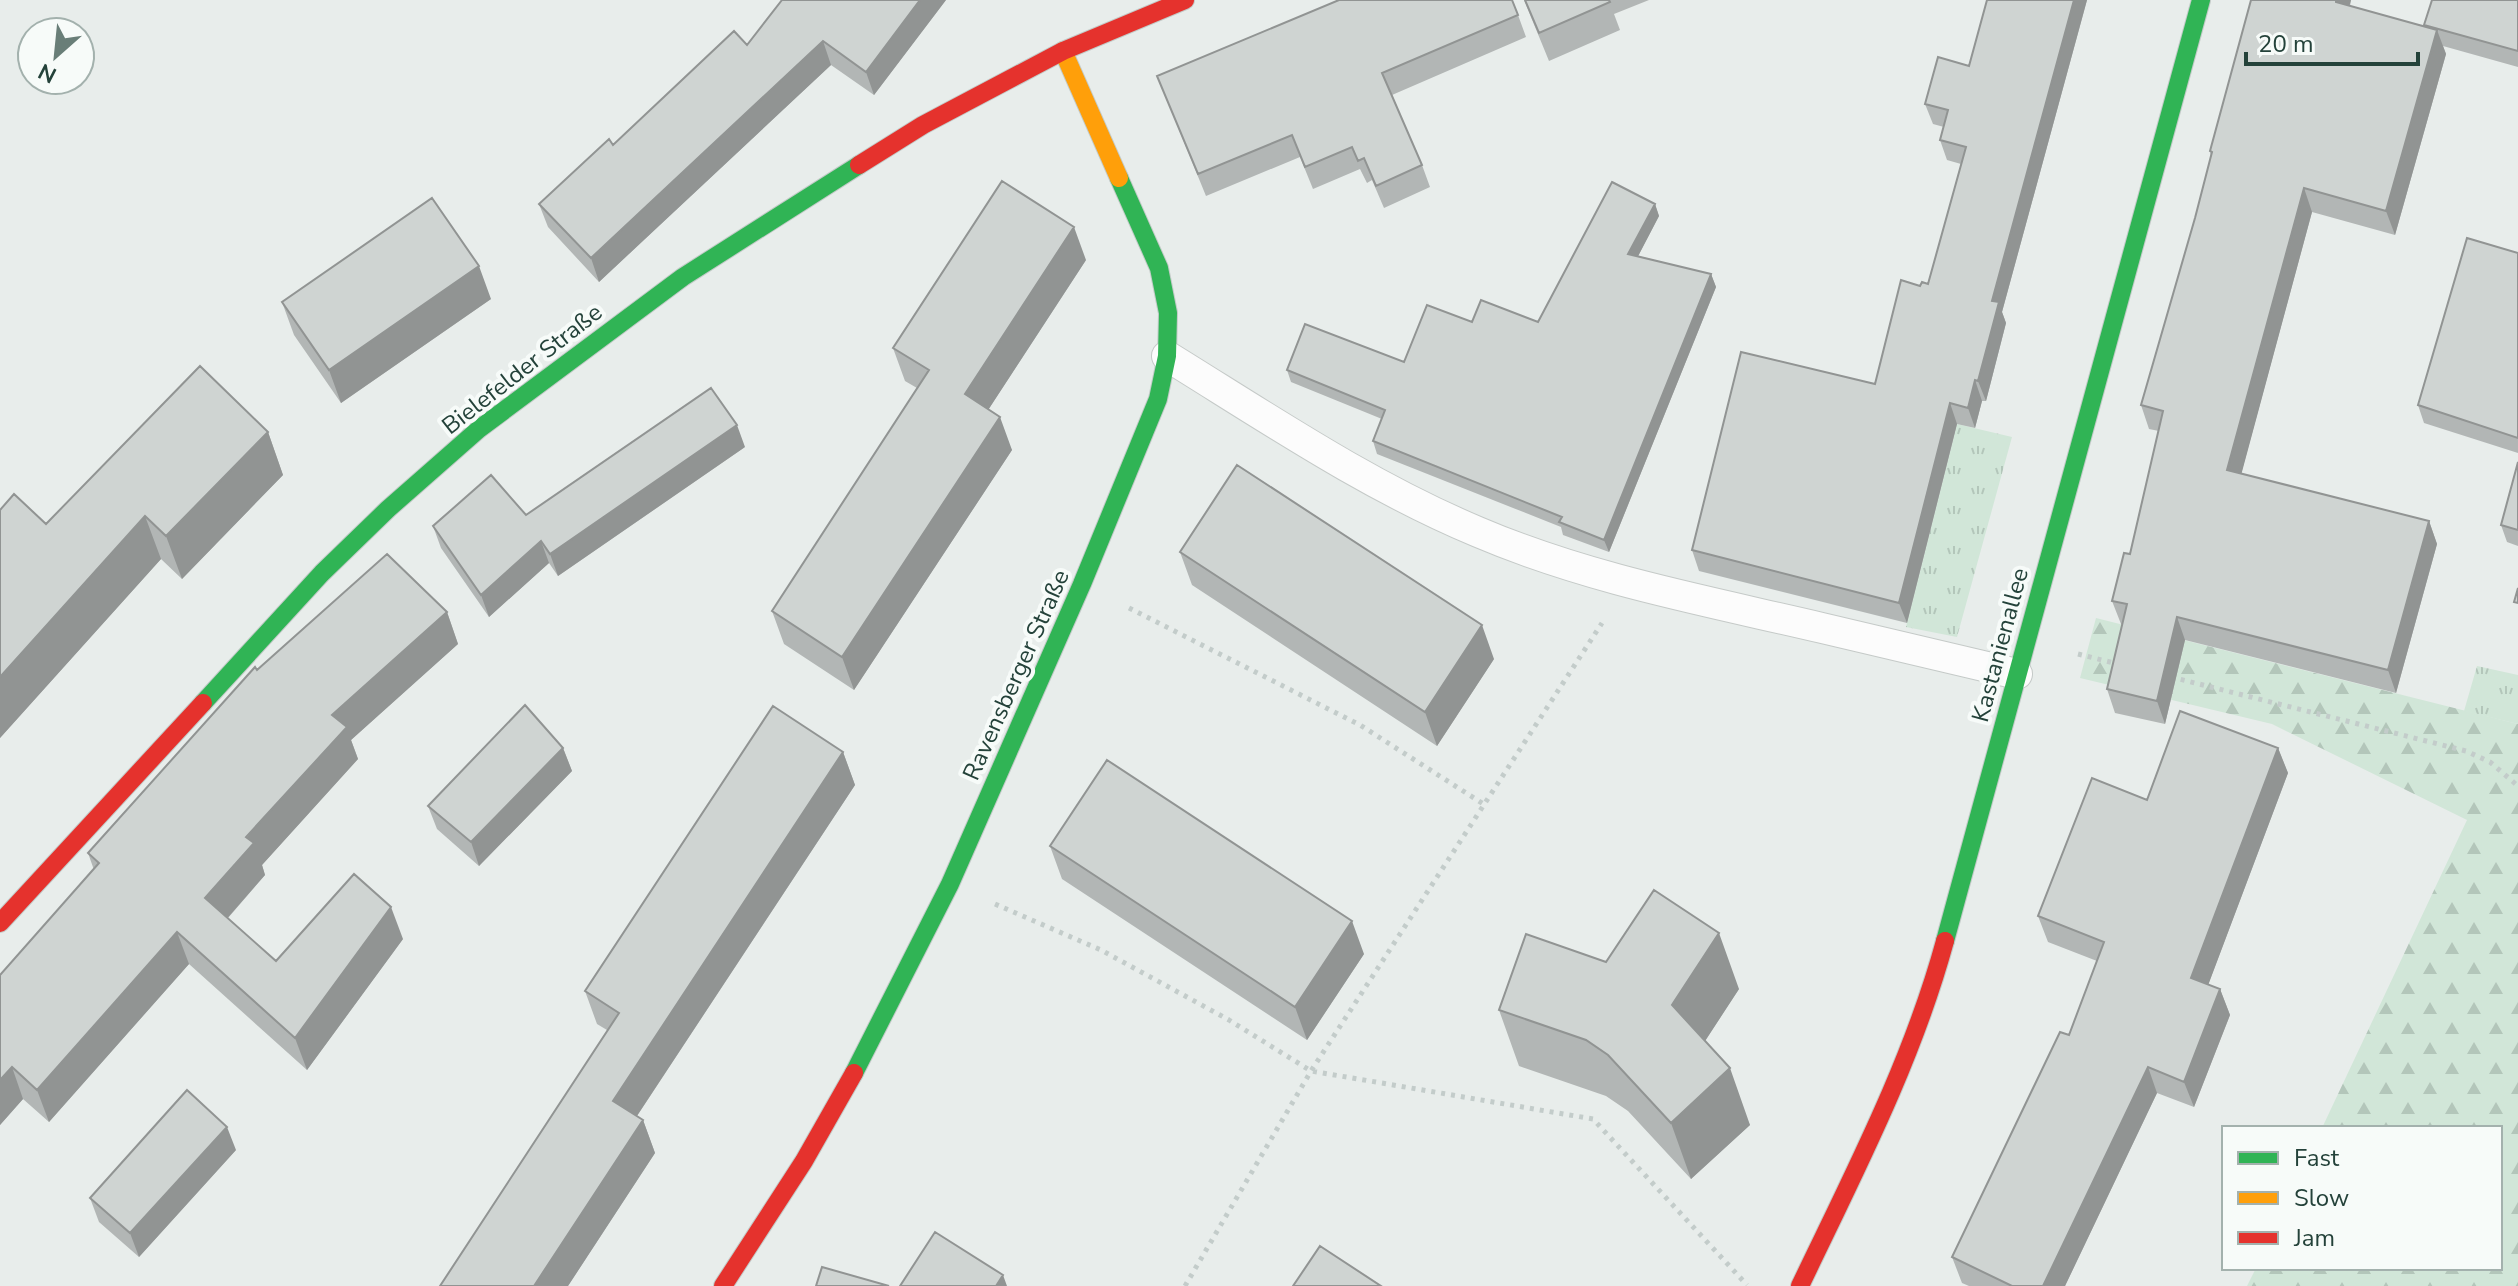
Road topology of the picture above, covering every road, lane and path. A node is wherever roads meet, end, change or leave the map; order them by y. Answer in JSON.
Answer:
{"nodes":[{"id":1,"x":1185,"y":0,"type":"edge"},
{"id":2,"x":2201,"y":0,"type":"edge"},
{"id":3,"x":1063,"y":51,"type":"junction"},
{"id":4,"x":1167,"y":356,"type":"junction"},
{"id":5,"x":1629,"y":582,"type":"junction"},
{"id":6,"x":1082,"y":584,"type":"junction"},
{"id":7,"x":2026,"y":641,"type":"junction"},
{"id":8,"x":2133,"y":668,"type":"edge"},
{"id":9,"x":2017,"y":674,"type":"junction"},
{"id":10,"x":2164,"y":676,"type":"edge"},
{"id":11,"x":2518,"y":786,"type":"edge"},
{"id":12,"x":1485,"y":805,"type":"junction"},
{"id":13,"x":950,"y":884,"type":"junction"},
{"id":14,"x":0,"y":923,"type":"edge"},
{"id":15,"x":1311,"y":1071,"type":"junction"},
{"id":16,"x":723,"y":1286,"type":"edge"},
{"id":17,"x":1185,"y":1286,"type":"edge"},
{"id":18,"x":1748,"y":1286,"type":"edge"},
{"id":19,"x":1800,"y":1286,"type":"edge"}],
"edges":[{"from":1,"to":3,"type":"street","name":"Bielefelder Straße"},
{"from":2,"to":7,"type":"street","name":"Kastanienallee"},
{"from":3,"to":4,"type":"street","name":"Ravensberger Straße"},
{"from":3,"to":14,"type":"street","name":"Bielefelder Straße"},
{"from":4,"to":5,"type":"lane"},
{"from":4,"to":6,"type":"street","name":"Ravensberger Straße"},
{"from":5,"to":9,"type":"lane"},
{"from":5,"to":12,"type":"path"},
{"from":6,"to":12,"type":"path"},
{"from":6,"to":13,"type":"street","name":"Ravensberger Straße"},
{"from":7,"to":8,"type":"path"},
{"from":7,"to":9,"type":"street","name":"Kastanienallee"},
{"from":9,"to":19,"type":"street","name":"Kastanienallee"},
{"from":10,"to":11,"type":"path"},
{"from":12,"to":15,"type":"path"},
{"from":13,"to":15,"type":"path"},
{"from":13,"to":16,"type":"street","name":"Ravensberger Straße"},
{"from":15,"to":17,"type":"path"},
{"from":15,"to":18,"type":"path"}]}
